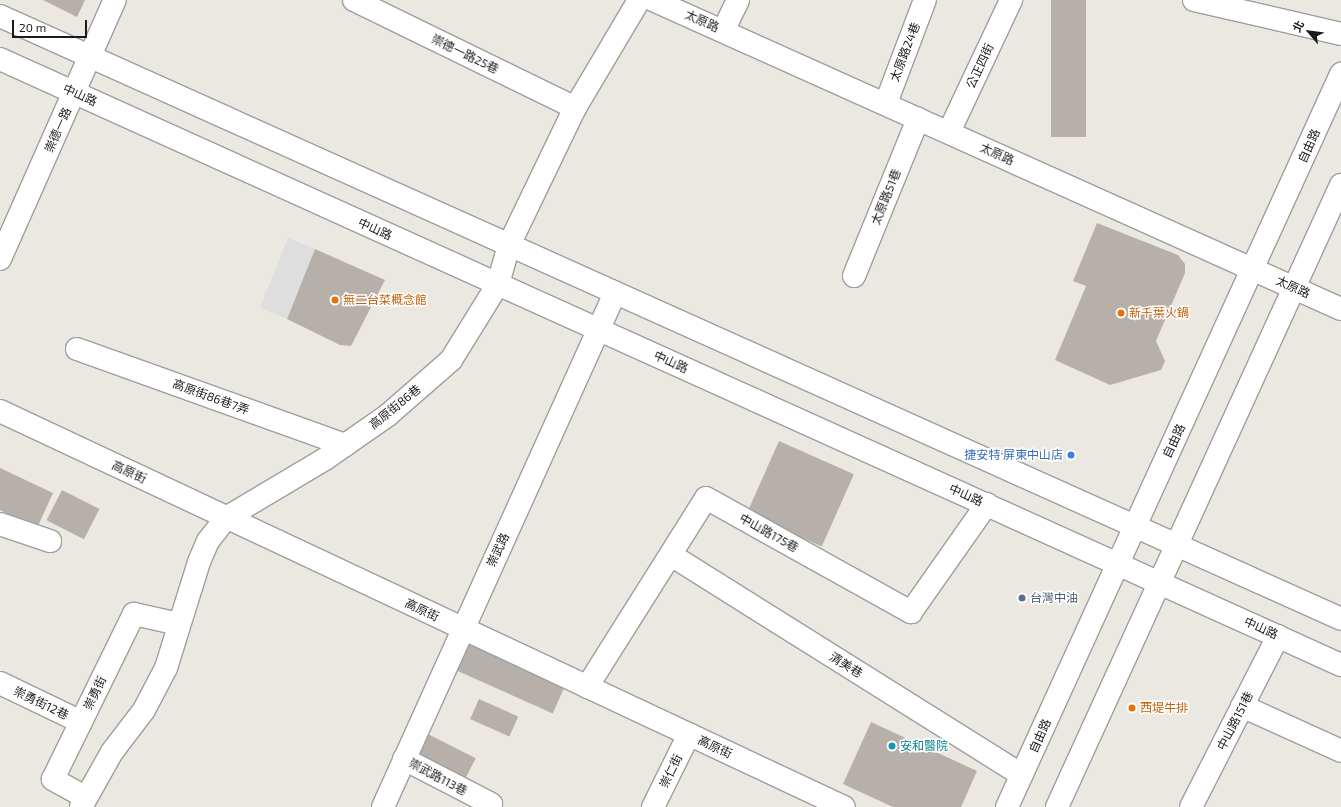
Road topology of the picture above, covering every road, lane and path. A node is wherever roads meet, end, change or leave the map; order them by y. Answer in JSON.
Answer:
{"nodes":[{"id":1,"x":115,"y":0,"type":"edge"},
{"id":2,"x":354,"y":0,"type":"edge"},
{"id":3,"x":639,"y":0,"type":"edge"},
{"id":4,"x":653,"y":0,"type":"edge"},
{"id":5,"x":738,"y":0,"type":"edge"},
{"id":6,"x":925,"y":0,"type":"edge"},
{"id":7,"x":1011,"y":0,"type":"edge"},
{"id":8,"x":1194,"y":0,"type":"edge"},
{"id":9,"x":0,"y":16,"type":"edge"},
{"id":10,"x":723,"y":31,"type":"junction"},
{"id":11,"x":1341,"y":34,"type":"edge"},
{"id":12,"x":90,"y":56,"type":"junction"},
{"id":13,"x":0,"y":60,"type":"edge"},
{"id":14,"x":1341,"y":74,"type":"edge"},
{"id":15,"x":74,"y":93,"type":"junction"},
{"id":16,"x":886,"y":103,"type":"junction"},
{"id":17,"x":575,"y":108,"type":"junction"},
{"id":18,"x":918,"y":118,"type":"junction"},
{"id":19,"x":949,"y":132,"type":"junction"},
{"id":20,"x":1341,"y":190,"type":"edge"},
{"id":21,"x":509,"y":245,"type":"junction"},
{"id":22,"x":2,"y":252,"type":"edge"},
{"id":23,"x":1252,"y":269,"type":"junction"},
{"id":24,"x":854,"y":276,"type":"dead end"},
{"id":25,"x":498,"y":284,"type":"junction"},
{"id":26,"x":1294,"y":288,"type":"junction"},
{"id":27,"x":615,"y":293,"type":"junction"},
{"id":28,"x":1341,"y":309,"type":"edge"},
{"id":29,"x":598,"y":329,"type":"junction"},
{"id":30,"x":77,"y":349,"type":"dead end"},
{"id":31,"x":0,"y":411,"type":"edge"},
{"id":32,"x":345,"y":445,"type":"junction"},
{"id":33,"x":987,"y":504,"type":"junction"},
{"id":34,"x":226,"y":518,"type":"junction"},
{"id":35,"x":0,"y":524,"type":"edge"},
{"id":36,"x":1135,"y":527,"type":"junction"},
{"id":37,"x":50,"y":541,"type":"dead end"},
{"id":38,"x":1176,"y":546,"type":"junction"},
{"id":39,"x":671,"y":555,"type":"junction"},
{"id":40,"x":1118,"y":563,"type":"junction"},
{"id":41,"x":1160,"y":582,"type":"junction"},
{"id":42,"x":1341,"y":620,"type":"edge"},
{"id":43,"x":179,"y":624,"type":"junction"},
{"id":44,"x":462,"y":628,"type":"junction"},
{"id":45,"x":1278,"y":636,"type":"junction"},
{"id":46,"x":1341,"y":665,"type":"edge"},
{"id":47,"x":0,"y":683,"type":"edge"},
{"id":48,"x":587,"y":687,"type":"junction"},
{"id":49,"x":1242,"y":706,"type":"junction"},
{"id":50,"x":81,"y":722,"type":"junction"},
{"id":51,"x":689,"y":734,"type":"junction"},
{"id":52,"x":1341,"y":752,"type":"edge"},
{"id":53,"x":404,"y":759,"type":"junction"},
{"id":54,"x":1022,"y":775,"type":"junction"},
{"id":55,"x":83,"y":802,"type":"edge"},
{"id":56,"x":383,"y":807,"type":"edge"},
{"id":57,"x":489,"y":807,"type":"edge"},
{"id":58,"x":653,"y":807,"type":"edge"},
{"id":59,"x":844,"y":807,"type":"edge"},
{"id":60,"x":1007,"y":807,"type":"edge"},
{"id":61,"x":1057,"y":807,"type":"edge"},
{"id":62,"x":1191,"y":807,"type":"edge"}],
"edges":[{"from":1,"to":12,"type":"street","name":"崇德一路"},
{"from":2,"to":17,"type":"street","name":"崇德一路25巷"},
{"from":3,"to":17,"type":"street","name":"高原街86巷"},
{"from":4,"to":10,"type":"street","name":"太原路"},
{"from":5,"to":10,"type":"street"},
{"from":6,"to":16,"type":"street","name":"太原路24巷"},
{"from":7,"to":19,"type":"street","name":"公正四街"},
{"from":8,"to":11,"type":"street"},
{"from":9,"to":12,"type":"street"},
{"from":10,"to":16,"type":"street","name":"太原路"},
{"from":12,"to":15,"type":"street","name":"崇德一路"},
{"from":12,"to":21,"type":"street"},
{"from":13,"to":15,"type":"street","name":"中山路"},
{"from":14,"to":23,"type":"street","name":"自由路"},
{"from":15,"to":22,"type":"street","name":"崇德一路"},
{"from":15,"to":25,"type":"street","name":"中山路"},
{"from":16,"to":18,"type":"street","name":"太原路"},
{"from":17,"to":21,"type":"street","name":"高原街86巷"},
{"from":18,"to":19,"type":"street","name":"太原路"},
{"from":18,"to":24,"type":"street","name":"太原路51巷"},
{"from":19,"to":23,"type":"street","name":"太原路"},
{"from":20,"to":26,"type":"street"},
{"from":21,"to":25,"type":"street","name":"高原街86巷"},
{"from":21,"to":27,"type":"street"},
{"from":23,"to":26,"type":"street","name":"太原路"},
{"from":23,"to":36,"type":"street","name":"自由路"},
{"from":25,"to":29,"type":"street","name":"中山路"},
{"from":25,"to":32,"type":"street","name":"高原街86巷"},
{"from":26,"to":28,"type":"street","name":"太原路"},
{"from":26,"to":38,"type":"street"},
{"from":27,"to":29,"type":"street","name":"崇武路"},
{"from":27,"to":36,"type":"street"},
{"from":29,"to":33,"type":"street","name":"中山路"},
{"from":29,"to":44,"type":"street","name":"崇武路"},
{"from":30,"to":32,"type":"street","name":"高原街86巷7弄"},
{"from":31,"to":34,"type":"street","name":"高原街"},
{"from":32,"to":34,"type":"street","name":"高原街86巷"},
{"from":33,"to":39,"type":"street","name":"中山路175巷"},
{"from":33,"to":40,"type":"street","name":"中山路"},
{"from":34,"to":43,"type":"street","name":"崇勇街"},
{"from":34,"to":44,"type":"street","name":"高原街"},
{"from":35,"to":37,"type":"street"},
{"from":36,"to":38,"type":"street"},
{"from":36,"to":40,"type":"street","name":"自由路"},
{"from":38,"to":41,"type":"street"},
{"from":38,"to":42,"type":"street"},
{"from":39,"to":48,"type":"street","name":"中山路175巷"},
{"from":39,"to":54,"type":"street","name":"清美巷"},
{"from":40,"to":41,"type":"street","name":"中山路"},
{"from":40,"to":54,"type":"street","name":"自由路"},
{"from":41,"to":45,"type":"street","name":"中山路"},
{"from":41,"to":61,"type":"street"},
{"from":43,"to":50,"type":"street","name":"崇勇街"},
{"from":43,"to":55,"type":"street","name":"崇勇街"},
{"from":44,"to":48,"type":"street","name":"高原街"},
{"from":44,"to":53,"type":"street","name":"崇武路"},
{"from":45,"to":46,"type":"street","name":"中山路"},
{"from":45,"to":49,"type":"street","name":"中山路151巷"},
{"from":47,"to":50,"type":"street","name":"崇勇街12巷"},
{"from":48,"to":51,"type":"street","name":"高原街"},
{"from":49,"to":52,"type":"street"},
{"from":49,"to":62,"type":"street","name":"中山路151巷"},
{"from":50,"to":55,"type":"street","name":"崇勇街"},
{"from":51,"to":58,"type":"street","name":"崇仁街"},
{"from":51,"to":59,"type":"street","name":"高原街"},
{"from":53,"to":56,"type":"street","name":"崇武路"},
{"from":53,"to":57,"type":"street","name":"崇武路113巷"},
{"from":54,"to":60,"type":"street","name":"自由路"}]}
